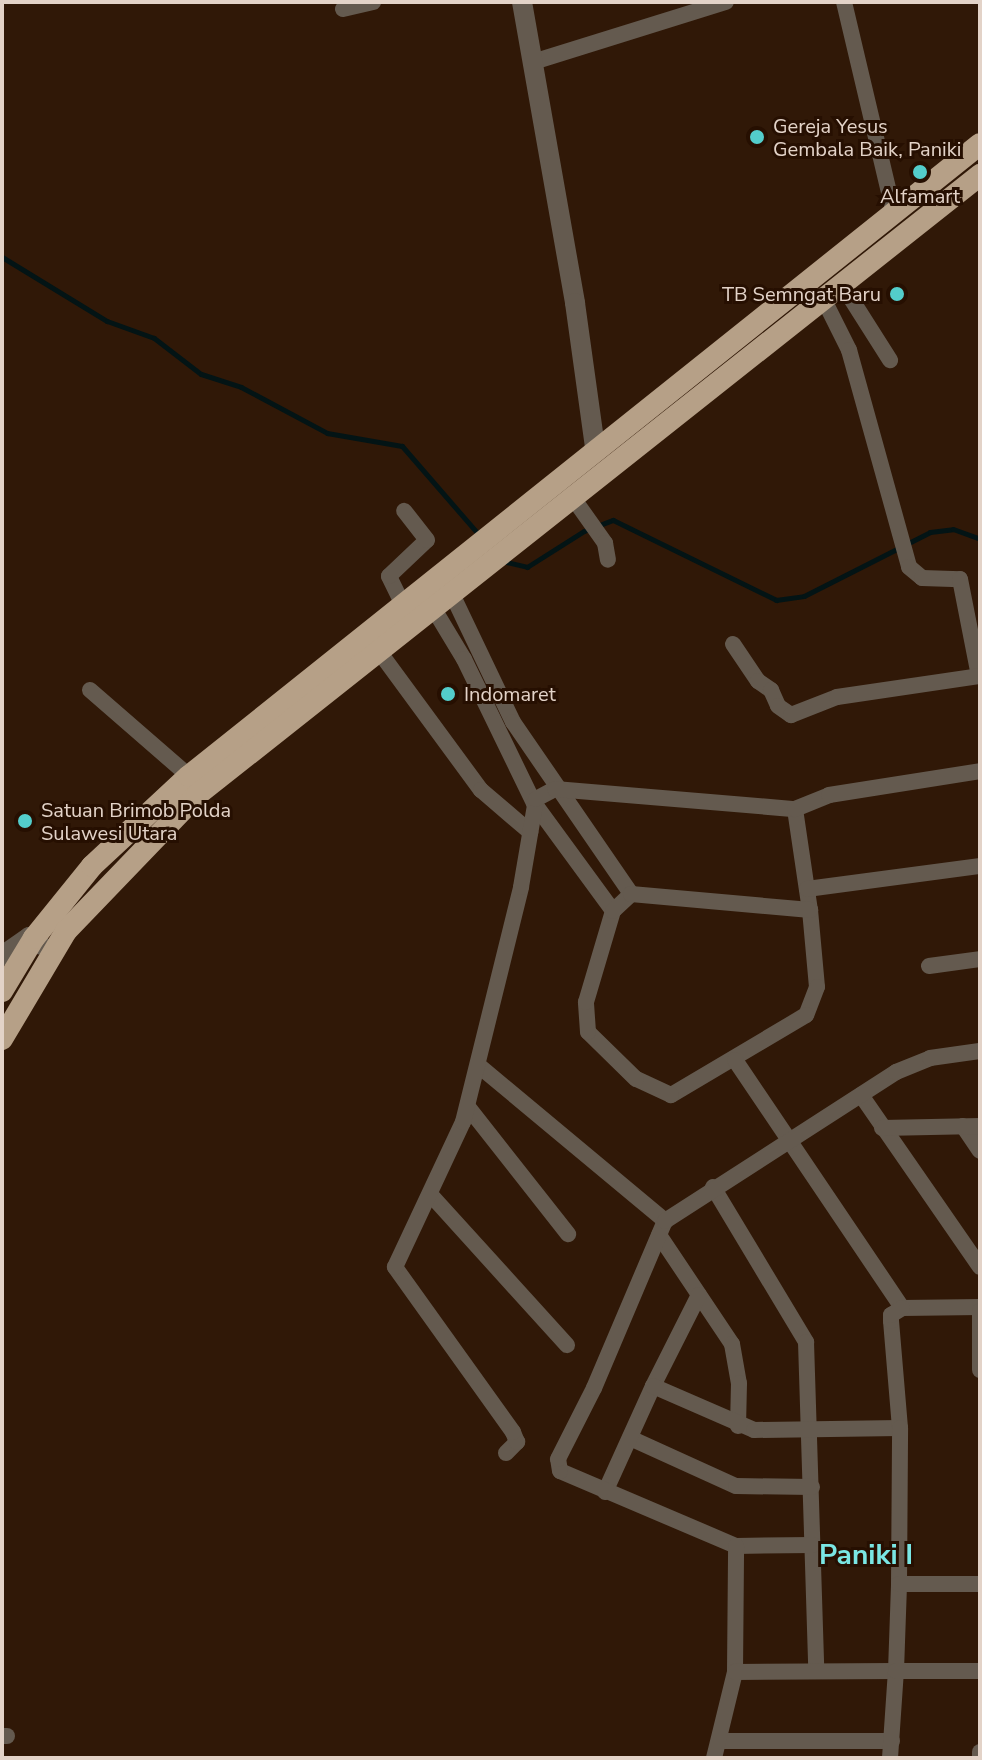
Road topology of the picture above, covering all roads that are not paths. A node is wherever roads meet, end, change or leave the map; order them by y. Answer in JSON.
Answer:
{"nodes":[{"id":1,"x":373,"y":2,"type":"edge"},
{"id":2,"x":522,"y":2,"type":"edge"},
{"id":3,"x":726,"y":2,"type":"edge"},
{"id":4,"x":844,"y":2,"type":"edge"},
{"id":5,"x":343,"y":9,"type":"dead end"},
{"id":6,"x":533,"y":62,"type":"junction"},
{"id":7,"x":980,"y":144,"type":"edge"},
{"id":8,"x":980,"y":175,"type":"edge"},
{"id":9,"x":894,"y":214,"type":"junction"},
{"id":10,"x":843,"y":286,"type":"junction"},
{"id":11,"x":824,"y":300,"type":"junction"},
{"id":12,"x":890,"y":360,"type":"dead end"},
{"id":13,"x":595,"y":448,"type":"junction"},
{"id":14,"x":571,"y":495,"type":"junction"},
{"id":15,"x":404,"y":511,"type":"dead end"},
{"id":16,"x":608,"y":560,"type":"dead end"},
{"id":17,"x":454,"y":581,"type":"junction"},
{"id":18,"x":403,"y":605,"type":"junction"},
{"id":19,"x":432,"y":606,"type":"junction"},
{"id":20,"x":733,"y":644,"type":"dead end"},
{"id":21,"x":378,"y":650,"type":"junction"},
{"id":22,"x":980,"y":676,"type":"edge"},
{"id":23,"x":90,"y":690,"type":"dead end"},
{"id":24,"x":980,"y":771,"type":"edge"},
{"id":25,"x":189,"y":776,"type":"junction"},
{"id":26,"x":555,"y":789,"type":"junction"},
{"id":27,"x":534,"y":803,"type":"junction"},
{"id":28,"x":795,"y":809,"type":"junction"},
{"id":29,"x":530,"y":832,"type":"junction"},
{"id":30,"x":980,"y":866,"type":"edge"},
{"id":31,"x":807,"y":889,"type":"junction"},
{"id":32,"x":631,"y":894,"type":"junction"},
{"id":33,"x":810,"y":910,"type":"junction"},
{"id":34,"x":613,"y":911,"type":"junction"},
{"id":35,"x":34,"y":938,"type":"junction"},
{"id":36,"x":51,"y":954,"type":"junction"},
{"id":37,"x":2,"y":956,"type":"edge"},
{"id":38,"x":980,"y":959,"type":"edge"},
{"id":39,"x":929,"y":966,"type":"dead end"},
{"id":40,"x":2,"y":991,"type":"edge"},
{"id":41,"x":2,"y":1039,"type":"edge"},
{"id":42,"x":980,"y":1051,"type":"edge"},
{"id":43,"x":735,"y":1060,"type":"junction"},
{"id":44,"x":478,"y":1065,"type":"junction"},
{"id":45,"x":861,"y":1095,"type":"junction"},
{"id":46,"x":468,"y":1107,"type":"junction"},
{"id":47,"x":971,"y":1126,"type":"edge"},
{"id":48,"x":882,"y":1128,"type":"junction"},
{"id":49,"x":786,"y":1141,"type":"junction"},
{"id":50,"x":980,"y":1151,"type":"edge"},
{"id":51,"x":713,"y":1187,"type":"junction"},
{"id":52,"x":430,"y":1194,"type":"junction"},
{"id":53,"x":662,"y":1228,"type":"junction"},
{"id":54,"x":568,"y":1234,"type":"dead end"},
{"id":55,"x":980,"y":1267,"type":"edge"},
{"id":56,"x":699,"y":1295,"type":"junction"},
{"id":57,"x":902,"y":1308,"type":"junction"},
{"id":58,"x":980,"y":1309,"type":"edge"},
{"id":59,"x":567,"y":1345,"type":"dead end"},
{"id":60,"x":980,"y":1370,"type":"edge"},
{"id":61,"x":653,"y":1386,"type":"junction"},
{"id":62,"x":738,"y":1426,"type":"junction"},
{"id":63,"x":900,"y":1428,"type":"junction"},
{"id":64,"x":809,"y":1431,"type":"junction"},
{"id":65,"x":630,"y":1438,"type":"junction"},
{"id":66,"x":506,"y":1453,"type":"dead end"},
{"id":67,"x":812,"y":1487,"type":"junction"},
{"id":68,"x":605,"y":1492,"type":"junction"},
{"id":69,"x":813,"y":1545,"type":"junction"},
{"id":70,"x":736,"y":1546,"type":"junction"},
{"id":71,"x":899,"y":1584,"type":"junction"},
{"id":72,"x":980,"y":1584,"type":"edge"},
{"id":73,"x":816,"y":1669,"type":"junction"},
{"id":74,"x":896,"y":1671,"type":"junction"},
{"id":75,"x":980,"y":1671,"type":"edge"},
{"id":76,"x":735,"y":1672,"type":"junction"},
{"id":77,"x":719,"y":1741,"type":"junction"},
{"id":78,"x":891,"y":1749,"type":"edge"},
{"id":79,"x":980,"y":1752,"type":"edge"},
{"id":80,"x":714,"y":1758,"type":"edge"},
{"id":81,"x":980,"y":1758,"type":"edge"}],
"edges":[{"from":1,"to":5,"type":"street"},
{"from":2,"to":6,"type":"street"},
{"from":3,"to":6,"type":"street"},
{"from":4,"to":9,"type":"street"},
{"from":6,"to":13,"type":"street"},
{"from":7,"to":9,"type":"highway"},
{"from":8,"to":10,"type":"highway"},
{"from":9,"to":13,"type":"highway"},
{"from":10,"to":11,"type":"highway"},
{"from":10,"to":12,"type":"street"},
{"from":11,"to":14,"type":"highway"},
{"from":11,"to":22,"type":"street"},
{"from":13,"to":17,"type":"highway"},
{"from":14,"to":16,"type":"street"},
{"from":14,"to":17,"type":"highway"},
{"from":15,"to":18,"type":"street"},
{"from":17,"to":18,"type":"highway"},
{"from":17,"to":19,"type":"highway"},
{"from":17,"to":26,"type":"street"},
{"from":18,"to":25,"type":"highway"},
{"from":19,"to":21,"type":"highway"},
{"from":19,"to":27,"type":"street"},
{"from":20,"to":22,"type":"street"},
{"from":21,"to":29,"type":"street"},
{"from":21,"to":36,"type":"highway"},
{"from":23,"to":25,"type":"street"},
{"from":24,"to":28,"type":"street"},
{"from":25,"to":35,"type":"highway"},
{"from":26,"to":27,"type":"street"},
{"from":26,"to":28,"type":"street"},
{"from":26,"to":32,"type":"street"},
{"from":27,"to":29,"type":"street"},
{"from":27,"to":34,"type":"street"},
{"from":28,"to":31,"type":"street"},
{"from":29,"to":44,"type":"street"},
{"from":30,"to":31,"type":"street"},
{"from":31,"to":33,"type":"street"},
{"from":32,"to":33,"type":"street"},
{"from":32,"to":34,"type":"street"},
{"from":33,"to":43,"type":"street"},
{"from":34,"to":43,"type":"street"},
{"from":35,"to":36,"type":"street"},
{"from":35,"to":37,"type":"street"},
{"from":35,"to":40,"type":"highway"},
{"from":36,"to":41,"type":"highway"},
{"from":38,"to":39,"type":"street"},
{"from":42,"to":45,"type":"street"},
{"from":43,"to":49,"type":"street"},
{"from":44,"to":46,"type":"street"},
{"from":44,"to":53,"type":"street"},
{"from":45,"to":48,"type":"street"},
{"from":45,"to":49,"type":"street"},
{"from":46,"to":52,"type":"street"},
{"from":46,"to":54,"type":"street"},
{"from":47,"to":48,"type":"street"},
{"from":47,"to":50,"type":"street"},
{"from":48,"to":55,"type":"street"},
{"from":49,"to":51,"type":"street"},
{"from":49,"to":57,"type":"street"},
{"from":51,"to":53,"type":"street"},
{"from":51,"to":64,"type":"street"},
{"from":52,"to":59,"type":"street"},
{"from":52,"to":66,"type":"street"},
{"from":53,"to":56,"type":"street"},
{"from":53,"to":68,"type":"street"},
{"from":56,"to":61,"type":"street"},
{"from":56,"to":62,"type":"street"},
{"from":57,"to":58,"type":"street"},
{"from":57,"to":63,"type":"street"},
{"from":58,"to":60,"type":"street"},
{"from":61,"to":62,"type":"street"},
{"from":61,"to":65,"type":"street"},
{"from":62,"to":64,"type":"street"},
{"from":63,"to":64,"type":"street"},
{"from":63,"to":71,"type":"street"},
{"from":64,"to":67,"type":"street"},
{"from":65,"to":67,"type":"street"},
{"from":65,"to":68,"type":"street"},
{"from":67,"to":69,"type":"street"},
{"from":68,"to":70,"type":"street"},
{"from":69,"to":70,"type":"street"},
{"from":69,"to":73,"type":"street"},
{"from":70,"to":76,"type":"street"},
{"from":71,"to":72,"type":"street"},
{"from":71,"to":74,"type":"street"},
{"from":73,"to":74,"type":"street"},
{"from":73,"to":76,"type":"street"},
{"from":74,"to":75,"type":"street"},
{"from":74,"to":78,"type":"street"},
{"from":76,"to":77,"type":"street"},
{"from":77,"to":78,"type":"street"},
{"from":77,"to":80,"type":"street"},
{"from":79,"to":81,"type":"street"}]}
